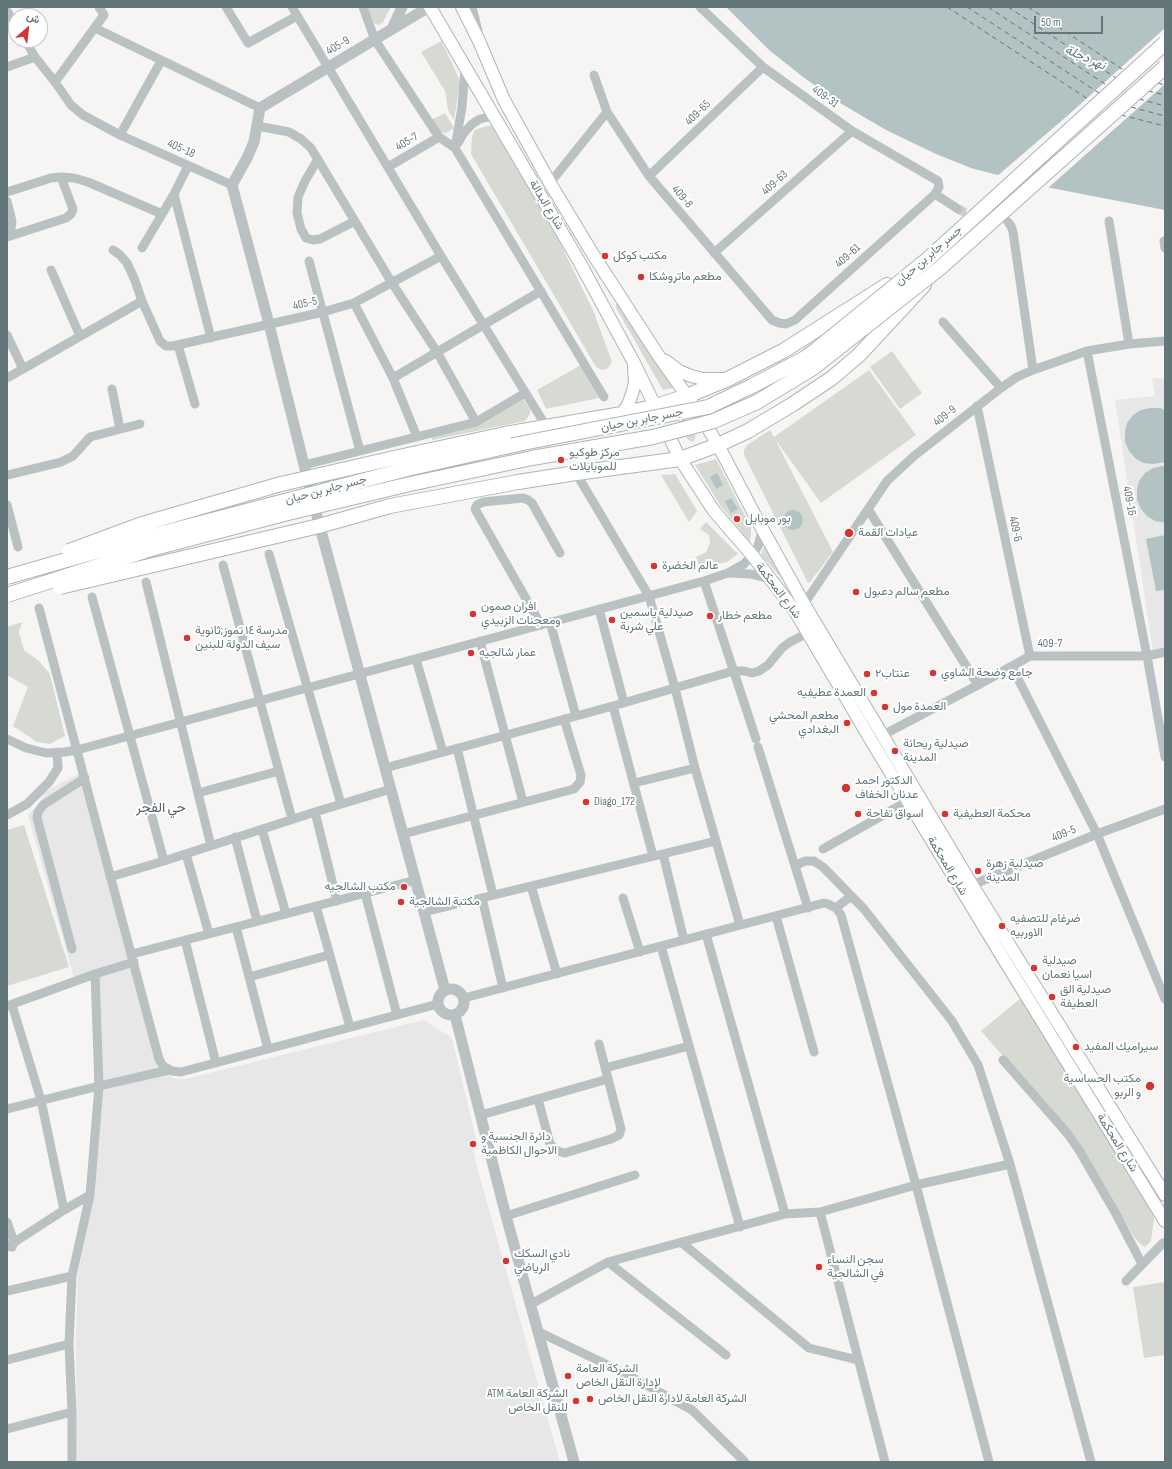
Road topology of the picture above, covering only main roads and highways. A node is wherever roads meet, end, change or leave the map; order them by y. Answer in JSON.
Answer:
{"nodes":[{"id":1,"x":430,"y":7,"type":"edge"},
{"id":2,"x":462,"y":7,"type":"edge"},
{"id":3,"x":1165,"y":42,"type":"edge"},
{"id":4,"x":1165,"y":67,"type":"edge"},
{"id":5,"x":928,"y":259,"type":"junction"},
{"id":6,"x":940,"y":268,"type":"junction"},
{"id":7,"x":658,"y":355,"type":"junction"},
{"id":8,"x":634,"y":361,"type":"junction"},
{"id":9,"x":728,"y":379,"type":"junction"},
{"id":10,"x":689,"y":400,"type":"junction"},
{"id":11,"x":657,"y":409,"type":"junction"},
{"id":12,"x":622,"y":414,"type":"junction"},
{"id":13,"x":709,"y":430,"type":"dead end"},
{"id":14,"x":671,"y":440,"type":"dead end"},
{"id":15,"x":718,"y":445,"type":"junction"},
{"id":16,"x":680,"y":459,"type":"junction"},
{"id":17,"x":7,"y":574,"type":"edge"},
{"id":18,"x":7,"y":577,"type":"edge"},
{"id":19,"x":7,"y":595,"type":"edge"},
{"id":20,"x":7,"y":599,"type":"edge"},
{"id":21,"x":1165,"y":1195,"type":"edge"},
{"id":22,"x":1165,"y":1221,"type":"edge"}],
"edges":[{"from":1,"to":8,"type":"main road","name":"شارع البدالة"},
{"from":2,"to":7,"type":"main road","name":"شارع البدالة"},
{"from":3,"to":5,"type":"main road","name":"جسر جابر بن حيان","bridge":true},
{"from":4,"to":6,"type":"main road","name":"جسر جابر بن حيان","bridge":true},
{"from":5,"to":9,"type":"main road","bridge":true},
{"from":5,"to":18,"type":"main road","name":"جسر جابر بن حيان","bridge":true},
{"from":6,"to":15,"type":"main road","bridge":true},
{"from":6,"to":19,"type":"main road","name":"جسر جابر بن حيان","bridge":true},
{"from":7,"to":9,"type":"main road"},
{"from":7,"to":10,"type":"main road","name":"شارع البدالة"},
{"from":8,"to":11,"type":"main road","name":"شارع البدالة"},
{"from":8,"to":12,"type":"main road"},
{"from":9,"to":10,"type":"main road"},
{"from":10,"to":11,"type":"main road"},
{"from":11,"to":12,"type":"main road"},
{"from":12,"to":17,"type":"main road","bridge":true},
{"from":13,"to":15,"type":"main road","name":"شارع المحكمة"},
{"from":14,"to":16,"type":"main road","name":"شارع المحكمة"},
{"from":15,"to":16,"type":"main road"},
{"from":15,"to":21,"type":"main road","name":"شارع المحكمة"},
{"from":16,"to":20,"type":"main road","bridge":true},
{"from":16,"to":22,"type":"main road","name":"شارع المحكمة"}]}
